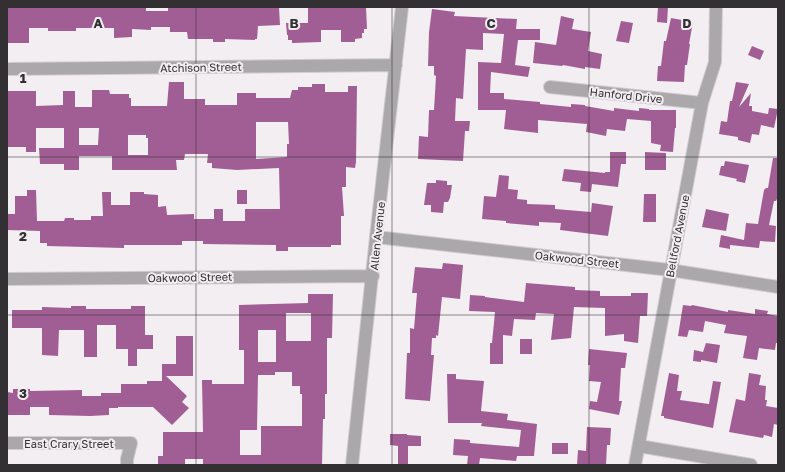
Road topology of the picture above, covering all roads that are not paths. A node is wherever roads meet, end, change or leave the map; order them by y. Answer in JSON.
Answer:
{"nodes":[{"id":1,"x":402,"y":7,"type":"edge"},
{"id":2,"x":716,"y":7,"type":"edge"},
{"id":3,"x":396,"y":65,"type":"junction"},
{"id":4,"x":7,"y":69,"type":"edge"},
{"id":5,"x":550,"y":87,"type":"dead end"},
{"id":6,"x":702,"y":103,"type":"junction"},
{"id":7,"x":376,"y":236,"type":"junction"},
{"id":8,"x":670,"y":270,"type":"junction"},
{"id":9,"x":373,"y":276,"type":"junction"},
{"id":10,"x":7,"y":279,"type":"edge"},
{"id":11,"x":778,"y":287,"type":"edge"},
{"id":12,"x":7,"y":443,"type":"edge"},
{"id":13,"x":639,"y":446,"type":"junction"},
{"id":14,"x":127,"y":465,"type":"edge"},
{"id":15,"x":352,"y":465,"type":"edge"},
{"id":16,"x":635,"y":465,"type":"edge"},
{"id":17,"x":751,"y":465,"type":"edge"}],
"edges":[{"from":1,"to":3,"type":"street","name":"Allen Avenue"},
{"from":2,"to":6,"type":"street","name":"Bellford Avenue"},
{"from":3,"to":4,"type":"street","name":"Atchison Street"},
{"from":3,"to":7,"type":"street","name":"Allen Avenue"},
{"from":5,"to":6,"type":"street","name":"Hanford Drive"},
{"from":6,"to":8,"type":"street","name":"Bellford Avenue"},
{"from":7,"to":8,"type":"street","name":"Oakwood Street"},
{"from":7,"to":9,"type":"street","name":"Allen Avenue"},
{"from":8,"to":11,"type":"street","name":"Oakwood Street"},
{"from":8,"to":13,"type":"street","name":"Bellford Avenue"},
{"from":9,"to":10,"type":"street","name":"Oakwood Street"},
{"from":9,"to":15,"type":"street","name":"Allen Avenue"},
{"from":12,"to":14,"type":"street","name":"East Crary Street"},
{"from":13,"to":16,"type":"street","name":"Bellford Avenue"},
{"from":13,"to":17,"type":"street"}]}
